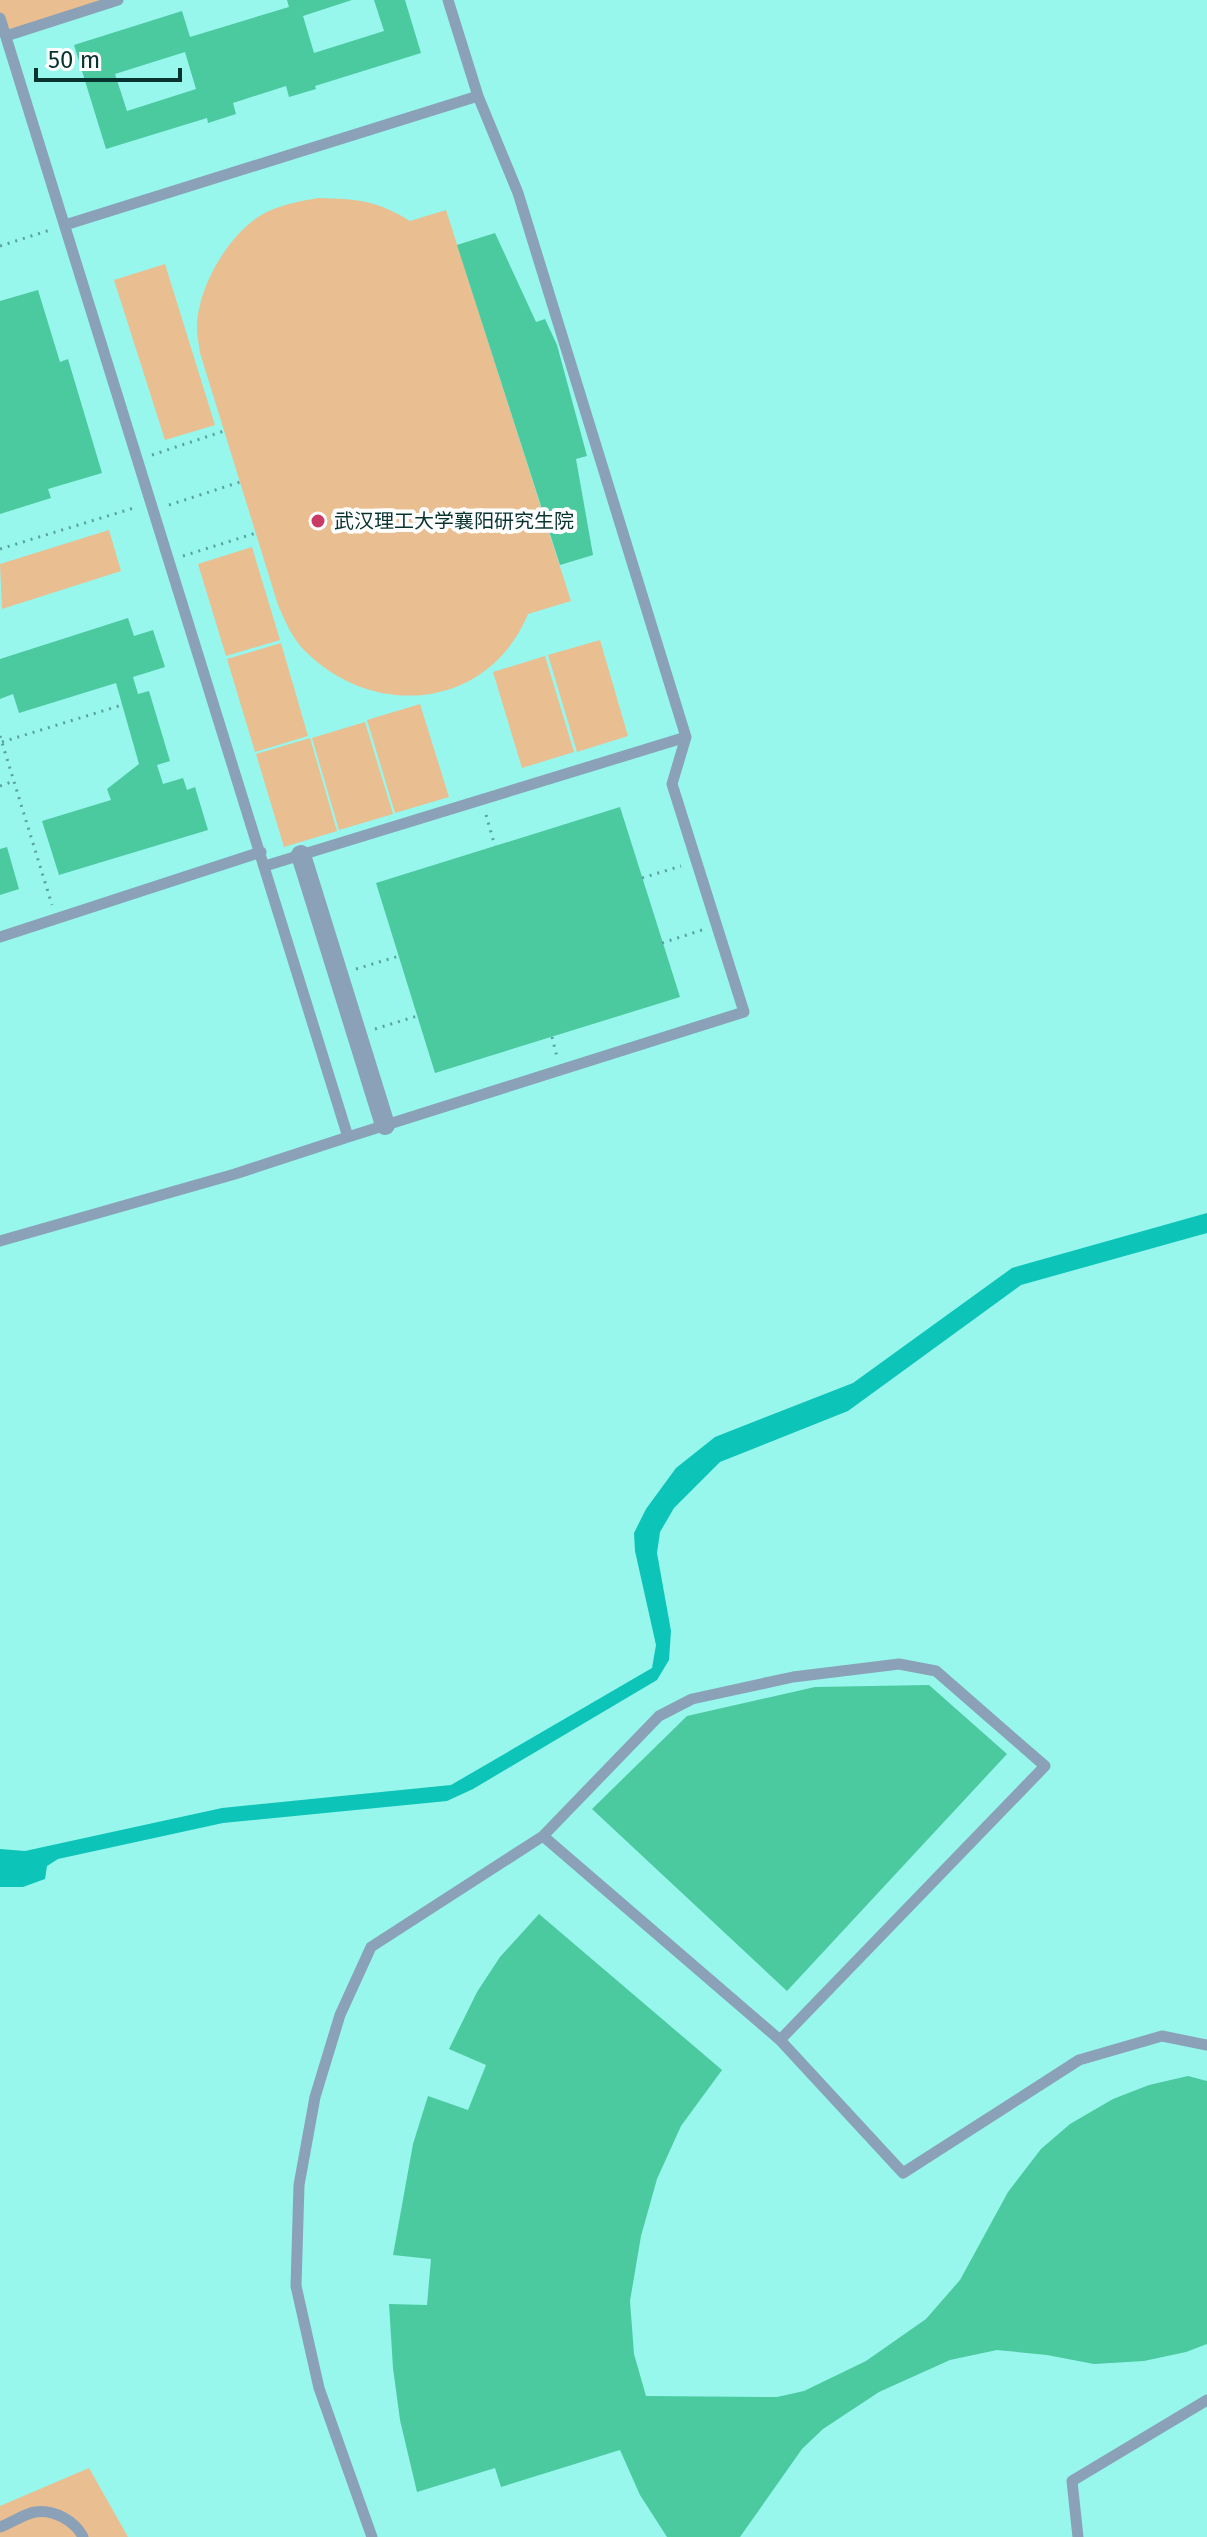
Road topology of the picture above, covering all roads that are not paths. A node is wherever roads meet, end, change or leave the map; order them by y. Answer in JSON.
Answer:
{"nodes":[{"id":1,"x":118,"y":0,"type":"edge"},
{"id":2,"x":448,"y":0,"type":"edge"},
{"id":3,"x":0,"y":18,"type":"edge"},
{"id":4,"x":6,"y":36,"type":"junction"},
{"id":5,"x":478,"y":96,"type":"junction"},
{"id":6,"x":65,"y":225,"type":"junction"},
{"id":7,"x":686,"y":737,"type":"junction"},
{"id":8,"x":261,"y":852,"type":"junction"},
{"id":9,"x":301,"y":855,"type":"junction"},
{"id":10,"x":265,"y":866,"type":"junction"},
{"id":11,"x":0,"y":937,"type":"edge"},
{"id":12,"x":385,"y":1125,"type":"junction"},
{"id":13,"x":348,"y":1137,"type":"junction"},
{"id":14,"x":0,"y":1241,"type":"edge"},
{"id":15,"x":543,"y":1836,"type":"junction"},
{"id":16,"x":780,"y":2040,"type":"junction"},
{"id":17,"x":1207,"y":2045,"type":"edge"},
{"id":18,"x":1207,"y":2400,"type":"edge"},
{"id":19,"x":0,"y":2527,"type":"edge"},
{"id":20,"x":83,"y":2537,"type":"edge"},
{"id":21,"x":372,"y":2537,"type":"edge"},
{"id":22,"x":1078,"y":2537,"type":"edge"}],
"edges":[{"from":1,"to":4,"type":"lane"},
{"from":2,"to":5,"type":"lane"},
{"from":3,"to":4,"type":"lane"},
{"from":4,"to":6,"type":"lane"},
{"from":5,"to":6,"type":"lane"},
{"from":5,"to":7,"type":"lane"},
{"from":6,"to":8,"type":"lane"},
{"from":7,"to":9,"type":"lane"},
{"from":7,"to":12,"type":"lane"},
{"from":8,"to":10,"type":"lane"},
{"from":8,"to":11,"type":"lane"},
{"from":9,"to":10,"type":"lane"},
{"from":9,"to":12,"type":"street"},
{"from":10,"to":13,"type":"lane"},
{"from":12,"to":13,"type":"lane"},
{"from":13,"to":14,"type":"lane"},
{"from":15,"to":16,"type":"lane"},
{"from":15,"to":16,"type":"lane"},
{"from":15,"to":21,"type":"lane"},
{"from":16,"to":17,"type":"lane"},
{"from":18,"to":22,"type":"lane"},
{"from":19,"to":20,"type":"lane"}]}
